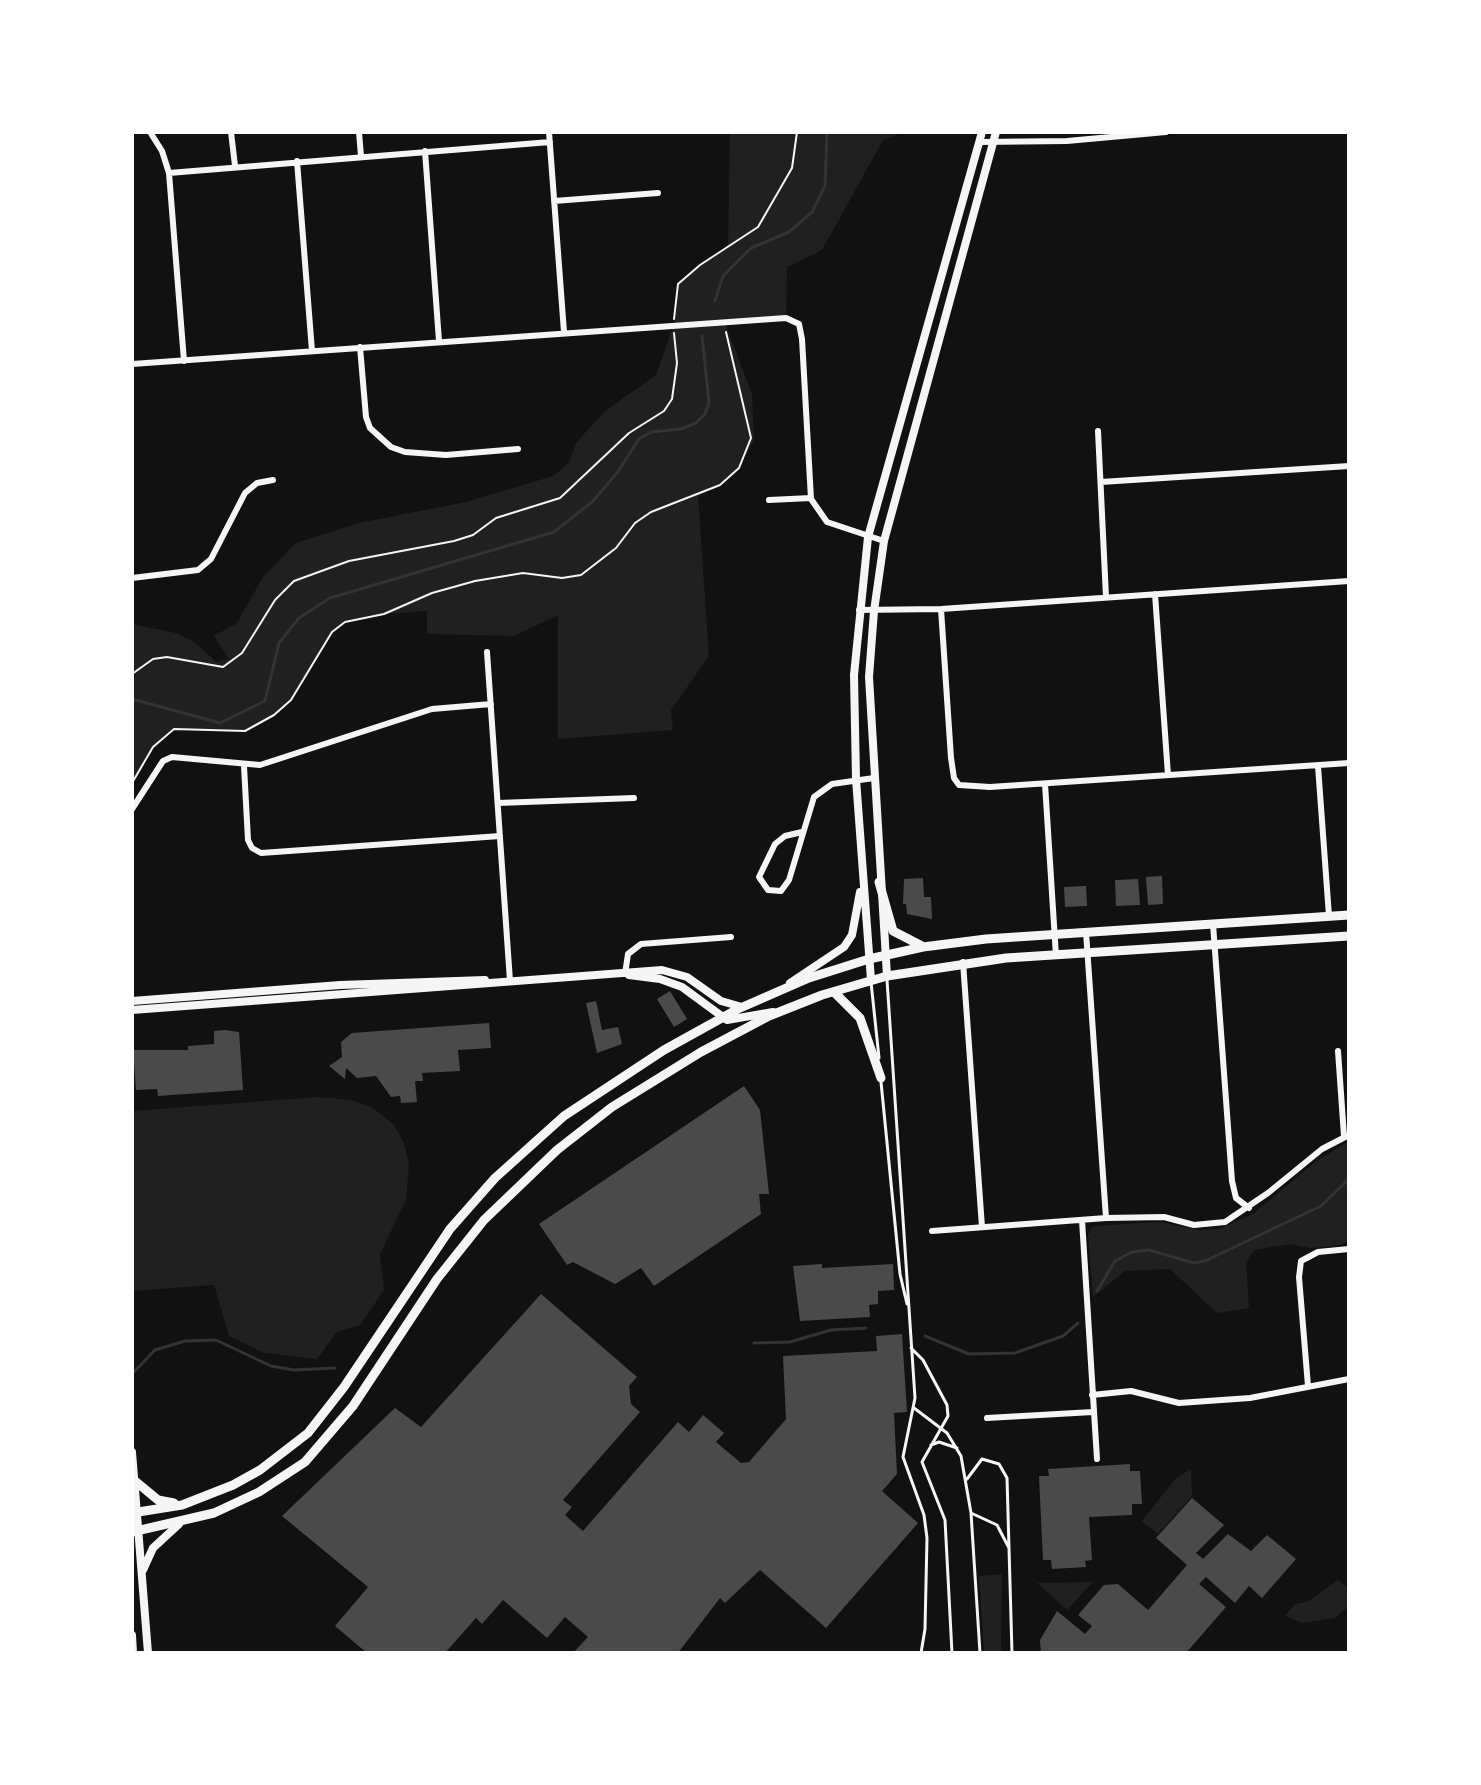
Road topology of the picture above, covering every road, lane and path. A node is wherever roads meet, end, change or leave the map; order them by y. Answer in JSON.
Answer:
{"nodes":[{"id":1,"x":150,"y":132,"type":"edge"},
{"id":2,"x":231,"y":132,"type":"edge"},
{"id":3,"x":359,"y":132,"type":"edge"},
{"id":4,"x":549,"y":132,"type":"edge"},
{"id":5,"x":797,"y":132,"type":"edge"},
{"id":6,"x":982,"y":132,"type":"edge"},
{"id":7,"x":996,"y":132,"type":"edge"},
{"id":8,"x":1166,"y":132,"type":"edge"},
{"id":9,"x":550,"y":142,"type":"junction"},
{"id":10,"x":979,"y":142,"type":"junction"},
{"id":11,"x":993,"y":142,"type":"junction"},
{"id":12,"x":425,"y":151,"type":"junction"},
{"id":13,"x":361,"y":156,"type":"junction"},
{"id":14,"x":297,"y":161,"type":"junction"},
{"id":15,"x":235,"y":166,"type":"junction"},
{"id":16,"x":169,"y":173,"type":"junction"},
{"id":17,"x":658,"y":193,"type":"dead end"},
{"id":18,"x":554,"y":201,"type":"junction"},
{"id":19,"x":725,"y":323,"type":"junction"},
{"id":20,"x":674,"y":324,"type":"junction"},
{"id":21,"x":564,"y":332,"type":"junction"},
{"id":22,"x":439,"y":341,"type":"junction"},
{"id":23,"x":360,"y":347,"type":"junction"},
{"id":24,"x":312,"y":351,"type":"junction"},
{"id":25,"x":184,"y":361,"type":"junction"},
{"id":26,"x":132,"y":364,"type":"edge"},
{"id":27,"x":1098,"y":431,"type":"dead end"},
{"id":28,"x":518,"y":449,"type":"dead end"},
{"id":29,"x":1349,"y":466,"type":"edge"},
{"id":30,"x":273,"y":480,"type":"dead end"},
{"id":31,"x":1101,"y":482,"type":"junction"},
{"id":32,"x":811,"y":498,"type":"junction"},
{"id":33,"x":769,"y":500,"type":"dead end"},
{"id":34,"x":868,"y":537,"type":"junction"},
{"id":35,"x":884,"y":541,"type":"junction"},
{"id":36,"x":132,"y":578,"type":"edge"},
{"id":37,"x":1349,"y":581,"type":"edge"},
{"id":38,"x":1155,"y":594,"type":"junction"},
{"id":39,"x":1106,"y":597,"type":"junction"},
{"id":40,"x":941,"y":609,"type":"junction"},
{"id":41,"x":859,"y":610,"type":"junction"},
{"id":42,"x":874,"y":611,"type":"junction"},
{"id":43,"x":487,"y":652,"type":"dead end"},
{"id":44,"x":132,"y":674,"type":"edge"},
{"id":45,"x":491,"y":704,"type":"junction"},
{"id":46,"x":1349,"y":763,"type":"edge"},
{"id":47,"x":244,"y":766,"type":"junction"},
{"id":48,"x":1318,"y":766,"type":"junction"},
{"id":49,"x":1168,"y":775,"type":"junction"},
{"id":50,"x":874,"y":778,"type":"junction"},
{"id":51,"x":856,"y":779,"type":"junction"},
{"id":52,"x":132,"y":783,"type":"edge"},
{"id":53,"x":1045,"y":784,"type":"junction"},
{"id":54,"x":634,"y":798,"type":"dead end"},
{"id":55,"x":498,"y":803,"type":"junction"},
{"id":56,"x":132,"y":809,"type":"edge"},
{"id":57,"x":802,"y":832,"type":"junction"},
{"id":58,"x":500,"y":836,"type":"junction"},
{"id":59,"x":862,"y":878,"type":"junction"},
{"id":60,"x":879,"y":882,"type":"junction"},
{"id":61,"x":1349,"y":915,"type":"edge"},
{"id":62,"x":1329,"y":916,"type":"junction"},
{"id":63,"x":1213,"y":924,"type":"junction"},
{"id":64,"x":1086,"y":932,"type":"junction"},
{"id":65,"x":1054,"y":934,"type":"junction"},
{"id":66,"x":1349,"y":936,"type":"edge"},
{"id":67,"x":731,"y":937,"type":"dead end"},
{"id":68,"x":1215,"y":946,"type":"junction"},
{"id":69,"x":923,"y":947,"type":"junction"},
{"id":70,"x":1088,"y":954,"type":"junction"},
{"id":71,"x":885,"y":955,"type":"junction"},
{"id":72,"x":1056,"y":956,"type":"junction"},
{"id":73,"x":869,"y":959,"type":"junction"},
{"id":74,"x":963,"y":962,"type":"junction"},
{"id":75,"x":625,"y":974,"type":"junction"},
{"id":76,"x":887,"y":976,"type":"junction"},
{"id":77,"x":871,"y":980,"type":"junction"},
{"id":78,"x":510,"y":981,"type":"junction"},
{"id":79,"x":776,"y":991,"type":"junction"},
{"id":80,"x":834,"y":992,"type":"junction"},
{"id":81,"x":132,"y":1001,"type":"edge"},
{"id":82,"x":794,"y":1006,"type":"junction"},
{"id":83,"x":742,"y":1007,"type":"junction"},
{"id":84,"x":132,"y":1010,"type":"edge"},
{"id":85,"x":720,"y":1018,"type":"junction"},
{"id":86,"x":1338,"y":1051,"type":"dead end"},
{"id":87,"x":881,"y":1078,"type":"junction"},
{"id":88,"x":591,"y":1097,"type":"junction"},
{"id":89,"x":607,"y":1111,"type":"junction"},
{"id":90,"x":598,"y":1118,"type":"junction"},
{"id":91,"x":1347,"y":1136,"type":"edge"},
{"id":92,"x":1249,"y":1208,"type":"junction"},
{"id":93,"x":1106,"y":1218,"type":"junction"},
{"id":94,"x":1082,"y":1220,"type":"junction"},
{"id":95,"x":982,"y":1227,"type":"junction"},
{"id":96,"x":932,"y":1231,"type":"dead end"},
{"id":97,"x":1349,"y":1249,"type":"edge"},
{"id":98,"x":908,"y":1308,"type":"junction"},
{"id":99,"x":911,"y":1348,"type":"junction"},
{"id":100,"x":364,"y":1356,"type":"junction"},
{"id":101,"x":382,"y":1363,"type":"junction"},
{"id":102,"x":376,"y":1372,"type":"junction"},
{"id":103,"x":1349,"y":1379,"type":"edge"},
{"id":104,"x":1308,"y":1386,"type":"junction"},
{"id":105,"x":1092,"y":1395,"type":"junction"},
{"id":106,"x":914,"y":1408,"type":"junction"},
{"id":107,"x":1093,"y":1412,"type":"junction"},
{"id":108,"x":987,"y":1418,"type":"dead end"},
{"id":109,"x":940,"y":1428,"type":"junction"},
{"id":110,"x":929,"y":1446,"type":"junction"},
{"id":111,"x":957,"y":1448,"type":"junction"},
{"id":112,"x":132,"y":1452,"type":"edge"},
{"id":113,"x":1097,"y":1459,"type":"dead end"},
{"id":114,"x":135,"y":1481,"type":"junction"},
{"id":115,"x":966,"y":1481,"type":"junction"},
{"id":116,"x":182,"y":1505,"type":"junction"},
{"id":117,"x":135,"y":1512,"type":"edge"},
{"id":118,"x":971,"y":1513,"type":"junction"},
{"id":119,"x":179,"y":1524,"type":"junction"},
{"id":120,"x":135,"y":1531,"type":"edge"},
{"id":121,"x":1010,"y":1552,"type":"junction"},
{"id":122,"x":142,"y":1572,"type":"junction"},
{"id":123,"x":132,"y":1635,"type":"edge"},
{"id":124,"x":133,"y":1653,"type":"edge"},
{"id":125,"x":148,"y":1653,"type":"edge"},
{"id":126,"x":921,"y":1653,"type":"edge"},
{"id":127,"x":952,"y":1653,"type":"edge"},
{"id":128,"x":980,"y":1653,"type":"edge"},
{"id":129,"x":1012,"y":1653,"type":"edge"}],
"edges":[{"from":1,"to":16,"type":"street"},
{"from":2,"to":15,"type":"street"},
{"from":3,"to":13,"type":"street"},
{"from":4,"to":9,"type":"street"},
{"from":5,"to":20,"type":"path"},
{"from":6,"to":10,"type":"main road"},
{"from":7,"to":11,"type":"main road"},
{"from":8,"to":11,"type":"street"},
{"from":9,"to":12,"type":"street"},
{"from":9,"to":18,"type":"street"},
{"from":10,"to":11,"type":"street"},
{"from":10,"to":34,"type":"main road"},
{"from":11,"to":35,"type":"main road"},
{"from":12,"to":13,"type":"street"},
{"from":12,"to":22,"type":"street"},
{"from":13,"to":14,"type":"street"},
{"from":14,"to":15,"type":"street"},
{"from":14,"to":24,"type":"street"},
{"from":15,"to":16,"type":"street"},
{"from":16,"to":25,"type":"street"},
{"from":17,"to":18,"type":"street"},
{"from":18,"to":21,"type":"street"},
{"from":19,"to":20,"type":"street"},
{"from":19,"to":32,"type":"street"},
{"from":19,"to":52,"type":"path"},
{"from":20,"to":21,"type":"street"},
{"from":20,"to":44,"type":"path"},
{"from":21,"to":22,"type":"street"},
{"from":22,"to":23,"type":"street"},
{"from":23,"to":24,"type":"street"},
{"from":23,"to":28,"type":"street"},
{"from":24,"to":25,"type":"street"},
{"from":25,"to":26,"type":"street"},
{"from":27,"to":31,"type":"street"},
{"from":29,"to":31,"type":"street"},
{"from":30,"to":36,"type":"street"},
{"from":31,"to":39,"type":"street"},
{"from":32,"to":33,"type":"street"},
{"from":32,"to":34,"type":"street"},
{"from":34,"to":35,"type":"street"},
{"from":34,"to":41,"type":"main road"},
{"from":35,"to":42,"type":"main road"},
{"from":37,"to":38,"type":"street"},
{"from":38,"to":39,"type":"street"},
{"from":38,"to":49,"type":"street"},
{"from":39,"to":40,"type":"street"},
{"from":40,"to":42,"type":"street"},
{"from":40,"to":53,"type":"street"},
{"from":41,"to":42,"type":"street"},
{"from":41,"to":51,"type":"main road"},
{"from":42,"to":50,"type":"main road"},
{"from":43,"to":45,"type":"street"},
{"from":45,"to":47,"type":"street"},
{"from":45,"to":55,"type":"street"},
{"from":46,"to":48,"type":"street"},
{"from":47,"to":56,"type":"street"},
{"from":47,"to":58,"type":"street"},
{"from":48,"to":49,"type":"street"},
{"from":48,"to":62,"type":"street"},
{"from":49,"to":53,"type":"street"},
{"from":50,"to":51,"type":"street"},
{"from":50,"to":60,"type":"main road"},
{"from":51,"to":57,"type":"street"},
{"from":51,"to":59,"type":"main road"},
{"from":53,"to":65,"type":"street"},
{"from":54,"to":55,"type":"street"},
{"from":55,"to":58,"type":"street"},
{"from":57,"to":57,"type":"street"},
{"from":58,"to":78,"type":"street"},
{"from":59,"to":73,"type":"main road"},
{"from":59,"to":79,"type":"main road"},
{"from":60,"to":69,"type":"main road"},
{"from":60,"to":71,"type":"main road"},
{"from":61,"to":62,"type":"main road"},
{"from":62,"to":63,"type":"main road"},
{"from":63,"to":64,"type":"main road"},
{"from":63,"to":68,"type":"street"},
{"from":64,"to":65,"type":"main road"},
{"from":64,"to":70,"type":"street"},
{"from":65,"to":69,"type":"main road"},
{"from":65,"to":72,"type":"street"},
{"from":66,"to":68,"type":"main road"},
{"from":67,"to":75,"type":"street"},
{"from":68,"to":70,"type":"main road"},
{"from":68,"to":92,"type":"street"},
{"from":69,"to":71,"type":"main road"},
{"from":70,"to":72,"type":"main road"},
{"from":70,"to":93,"type":"street"},
{"from":71,"to":73,"type":"main road"},
{"from":71,"to":76,"type":"main road"},
{"from":72,"to":74,"type":"main road"},
{"from":73,"to":77,"type":"main road"},
{"from":73,"to":79,"type":"main road"},
{"from":74,"to":76,"type":"main road"},
{"from":74,"to":95,"type":"street"},
{"from":75,"to":78,"type":"main road"},
{"from":75,"to":83,"type":"main road"},
{"from":75,"to":85,"type":"main road"},
{"from":76,"to":77,"type":"main road"},
{"from":76,"to":98,"type":"lane"},
{"from":77,"to":80,"type":"main road"},
{"from":77,"to":87,"type":"lane"},
{"from":78,"to":81,"type":"main road"},
{"from":78,"to":84,"type":"main road"},
{"from":79,"to":83,"type":"main road"},
{"from":80,"to":82,"type":"main road"},
{"from":80,"to":87,"type":"main road"},
{"from":82,"to":85,"type":"main road"},
{"from":82,"to":89,"type":"main road"},
{"from":83,"to":85,"type":"main road"},
{"from":85,"to":88,"type":"main road"},
{"from":86,"to":91,"type":"street"},
{"from":87,"to":98,"type":"lane"},
{"from":88,"to":89,"type":"main road"},
{"from":88,"to":90,"type":"main road"},
{"from":88,"to":100,"type":"main road"},
{"from":89,"to":90,"type":"main road"},
{"from":90,"to":101,"type":"main road"},
{"from":91,"to":92,"type":"street"},
{"from":92,"to":93,"type":"street"},
{"from":93,"to":94,"type":"street"},
{"from":94,"to":95,"type":"street"},
{"from":94,"to":105,"type":"street"},
{"from":95,"to":96,"type":"street"},
{"from":97,"to":104,"type":"street"},
{"from":98,"to":99,"type":"lane"},
{"from":99,"to":106,"type":"lane"},
{"from":99,"to":109,"type":"lane"},
{"from":100,"to":101,"type":"main road"},
{"from":100,"to":102,"type":"main road"},
{"from":100,"to":116,"type":"main road"},
{"from":101,"to":102,"type":"main road"},
{"from":102,"to":119,"type":"main road"},
{"from":103,"to":104,"type":"street"},
{"from":104,"to":105,"type":"street"},
{"from":105,"to":107,"type":"street"},
{"from":106,"to":109,"type":"lane"},
{"from":106,"to":126,"type":"lane"},
{"from":107,"to":108,"type":"street"},
{"from":107,"to":113,"type":"street"},
{"from":109,"to":110,"type":"lane"},
{"from":109,"to":111,"type":"lane"},
{"from":110,"to":111,"type":"lane"},
{"from":110,"to":127,"type":"lane"},
{"from":111,"to":115,"type":"lane"},
{"from":112,"to":114,"type":"main road"},
{"from":114,"to":116,"type":"main road"},
{"from":114,"to":117,"type":"main road"},
{"from":115,"to":118,"type":"lane"},
{"from":115,"to":121,"type":"lane"},
{"from":116,"to":117,"type":"main road"},
{"from":117,"to":120,"type":"main road"},
{"from":118,"to":121,"type":"lane"},
{"from":118,"to":128,"type":"lane"},
{"from":119,"to":120,"type":"main road"},
{"from":119,"to":122,"type":"main road"},
{"from":120,"to":122,"type":"main road"},
{"from":121,"to":129,"type":"lane"},
{"from":122,"to":125,"type":"main road"},
{"from":123,"to":124,"type":"main road"}]}
